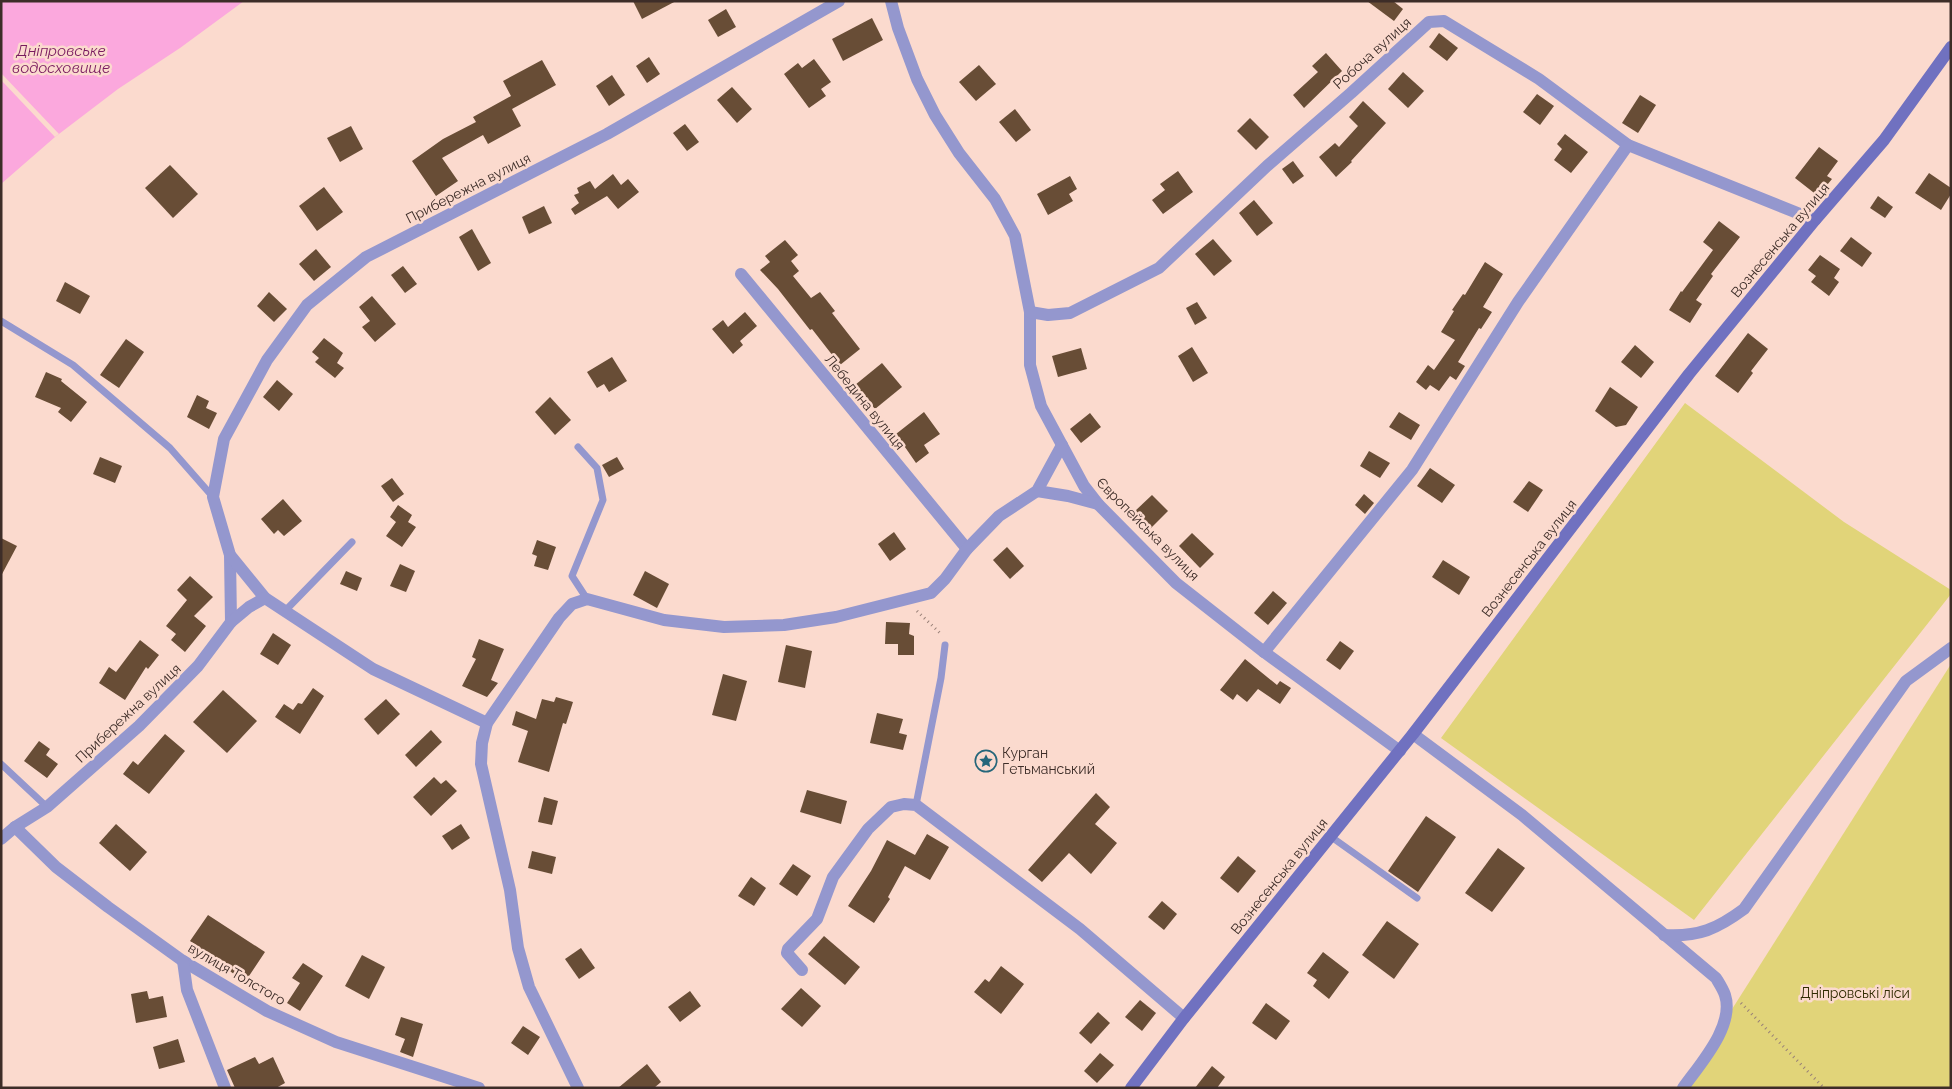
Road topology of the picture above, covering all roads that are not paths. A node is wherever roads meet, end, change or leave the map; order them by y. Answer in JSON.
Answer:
{"nodes":[{"id":1,"x":839,"y":1,"type":"edge"},
{"id":2,"x":891,"y":1,"type":"edge"},
{"id":3,"x":1951,"y":47,"type":"edge"},
{"id":4,"x":1628,"y":145,"type":"junction"},
{"id":5,"x":1815,"y":220,"type":"junction"},
{"id":6,"x":741,"y":274,"type":"dead end"},
{"id":7,"x":1030,"y":312,"type":"junction"},
{"id":8,"x":1,"y":321,"type":"edge"},
{"id":9,"x":1062,"y":445,"type":"junction"},
{"id":10,"x":578,"y":447,"type":"dead end"},
{"id":11,"x":1037,"y":491,"type":"junction"},
{"id":12,"x":213,"y":497,"type":"junction"},
{"id":13,"x":1098,"y":504,"type":"junction"},
{"id":14,"x":352,"y":542,"type":"dead end"},
{"id":15,"x":967,"y":549,"type":"junction"},
{"id":16,"x":230,"y":555,"type":"junction"},
{"id":17,"x":264,"y":598,"type":"junction"},
{"id":18,"x":587,"y":599,"type":"junction"},
{"id":19,"x":284,"y":612,"type":"junction"},
{"id":20,"x":231,"y":622,"type":"junction"},
{"id":21,"x":945,"y":645,"type":"road end"},
{"id":22,"x":1951,"y":648,"type":"edge"},
{"id":23,"x":1264,"y":652,"type":"junction"},
{"id":24,"x":488,"y":723,"type":"junction"},
{"id":25,"x":1413,"y":734,"type":"junction"},
{"id":26,"x":1400,"y":751,"type":"junction"},
{"id":27,"x":1,"y":764,"type":"edge"},
{"id":28,"x":916,"y":805,"type":"junction"},
{"id":29,"x":47,"y":807,"type":"junction"},
{"id":30,"x":15,"y":827,"type":"junction"},
{"id":31,"x":1330,"y":836,"type":"junction"},
{"id":32,"x":1,"y":839,"type":"edge"},
{"id":33,"x":1417,"y":898,"type":"dead end"},
{"id":34,"x":1664,"y":935,"type":"junction"},
{"id":35,"x":183,"y":961,"type":"junction"},
{"id":36,"x":802,"y":970,"type":"dead end"},
{"id":37,"x":1184,"y":1018,"type":"junction"},
{"id":38,"x":225,"y":1088,"type":"edge"},
{"id":39,"x":479,"y":1088,"type":"edge"},
{"id":40,"x":578,"y":1088,"type":"edge"},
{"id":41,"x":1131,"y":1088,"type":"edge"},
{"id":42,"x":1683,"y":1088,"type":"edge"}],
"edges":[{"from":1,"to":12,"type":"street","name":"Прибережна вулиця"},
{"from":2,"to":7,"type":"street","name":"Європейська вулиця"},
{"from":3,"to":5,"type":"main road","name":"Вознесенська вулиця"},
{"from":4,"to":5,"type":"street","name":"Робоча вулиця"},
{"from":4,"to":7,"type":"street","name":"Робоча вулиця"},
{"from":4,"to":23,"type":"street"},
{"from":5,"to":25,"type":"main road","name":"Вознесенська вулиця"},
{"from":6,"to":15,"type":"street","name":"Лебедина вулиця"},
{"from":7,"to":9,"type":"street","name":"Європейська вулиця"},
{"from":8,"to":12,"type":"lane"},
{"from":9,"to":11,"type":"street"},
{"from":9,"to":13,"type":"street","name":"Європейська вулиця"},
{"from":10,"to":18,"type":"lane"},
{"from":11,"to":13,"type":"street"},
{"from":11,"to":15,"type":"street"},
{"from":12,"to":16,"type":"street"},
{"from":13,"to":23,"type":"street","name":"Європейська вулиця"},
{"from":14,"to":19,"type":"lane"},
{"from":15,"to":18,"type":"street"},
{"from":16,"to":17,"type":"street"},
{"from":16,"to":20,"type":"street"},
{"from":17,"to":19,"type":"street"},
{"from":17,"to":20,"type":"street","name":"Прибережна вулиця"},
{"from":18,"to":24,"type":"street"},
{"from":19,"to":24,"type":"street"},
{"from":20,"to":29,"type":"street","name":"Прибережна вулиця"},
{"from":21,"to":28,"type":"lane"},
{"from":22,"to":34,"type":"street"},
{"from":23,"to":26,"type":"street","name":"Європейська вулиця"},
{"from":24,"to":40,"type":"street"},
{"from":25,"to":26,"type":"main road","name":"Вознесенська вулиця"},
{"from":25,"to":34,"type":"street"},
{"from":26,"to":31,"type":"main road","name":"Вознесенська вулиця"},
{"from":27,"to":29,"type":"lane"},
{"from":28,"to":36,"type":"street"},
{"from":28,"to":37,"type":"street"},
{"from":29,"to":30,"type":"street","name":"Прибережна вулиця"},
{"from":30,"to":32,"type":"street","name":"Прибережна вулиця"},
{"from":30,"to":35,"type":"street","name":"вулиця Толстого"},
{"from":31,"to":33,"type":"lane"},
{"from":31,"to":37,"type":"main road","name":"Вознесенська вулиця"},
{"from":34,"to":42,"type":"street"},
{"from":35,"to":38,"type":"street"},
{"from":35,"to":39,"type":"street","name":"вулиця Толстого"},
{"from":37,"to":41,"type":"main road","name":"Вознесенська вулиця"}]}
